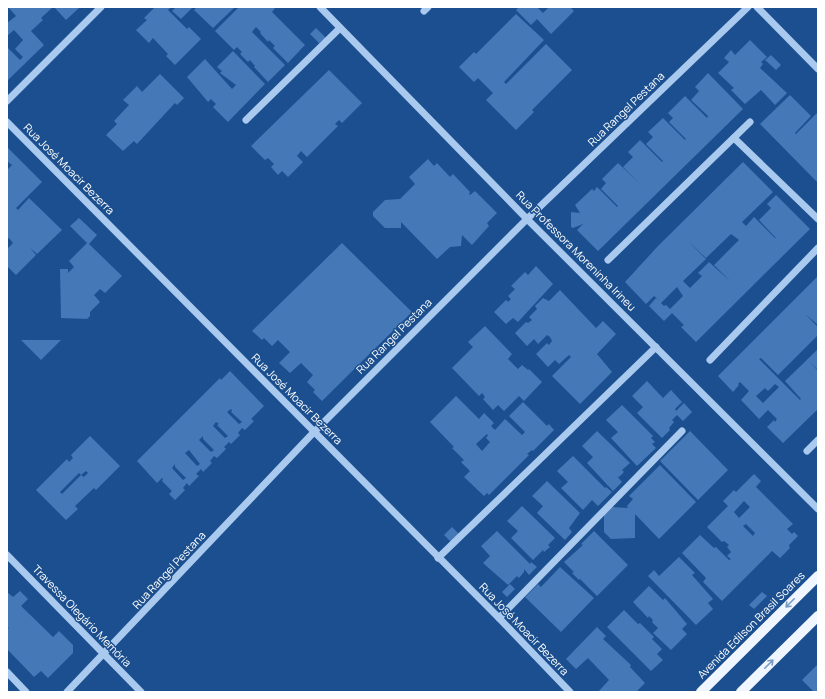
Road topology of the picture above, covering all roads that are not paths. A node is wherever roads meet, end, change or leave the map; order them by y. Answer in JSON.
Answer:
{"nodes":[{"id":1,"x":102,"y":7,"type":"edge"},
{"id":2,"x":320,"y":7,"type":"edge"},
{"id":3,"x":748,"y":7,"type":"edge"},
{"id":4,"x":757,"y":7,"type":"edge"},
{"id":5,"x":340,"y":28,"type":"junction"},
{"id":6,"x":818,"y":69,"type":"edge"},
{"id":7,"x":7,"y":101,"type":"edge"},
{"id":8,"x":246,"y":120,"type":"dead end"},
{"id":9,"x":7,"y":122,"type":"edge"},
{"id":10,"x":750,"y":122,"type":"dead end"},
{"id":11,"x":734,"y":138,"type":"junction"},
{"id":12,"x":818,"y":218,"type":"edge"},
{"id":13,"x":527,"y":219,"type":"junction"},
{"id":14,"x":818,"y":248,"type":"edge"},
{"id":15,"x":608,"y":260,"type":"dead end"},
{"id":16,"x":656,"y":347,"type":"junction"},
{"id":17,"x":710,"y":360,"type":"dead end"},
{"id":18,"x":682,"y":431,"type":"dead end"},
{"id":19,"x":314,"y":432,"type":"junction"},
{"id":20,"x":818,"y":440,"type":"edge"},
{"id":21,"x":806,"y":452,"type":"dead end"},
{"id":22,"x":818,"y":509,"type":"edge"},
{"id":23,"x":7,"y":555,"type":"edge"},
{"id":24,"x":438,"y":558,"type":"junction"},
{"id":25,"x":818,"y":576,"type":"edge"},
{"id":26,"x":818,"y":616,"type":"edge"},
{"id":27,"x":499,"y":618,"type":"junction"},
{"id":28,"x":104,"y":655,"type":"junction"},
{"id":29,"x":7,"y":672,"type":"edge"},
{"id":30,"x":26,"y":692,"type":"edge"},
{"id":31,"x":68,"y":692,"type":"edge"},
{"id":32,"x":141,"y":692,"type":"edge"},
{"id":33,"x":570,"y":692,"type":"edge"},
{"id":34,"x":701,"y":692,"type":"edge"},
{"id":35,"x":741,"y":692,"type":"edge"}],
"edges":[{"from":1,"to":7,"type":"street"},
{"from":2,"to":5,"type":"street","name":"Rua Professora Moreninha Irineu"},
{"from":3,"to":13,"type":"street","name":"Rua Rangel Pestana"},
{"from":4,"to":6,"type":"street"},
{"from":5,"to":8,"type":"street"},
{"from":5,"to":13,"type":"street","name":"Rua Professora Moreninha Irineu"},
{"from":9,"to":19,"type":"street","name":"Rua José Moacir Bezerra"},
{"from":10,"to":11,"type":"street"},
{"from":11,"to":12,"type":"street"},
{"from":11,"to":15,"type":"street"},
{"from":13,"to":16,"type":"street","name":"Rua Professora Moreninha Irineu"},
{"from":13,"to":19,"type":"street","name":"Rua Rangel Pestana"},
{"from":14,"to":17,"type":"street"},
{"from":16,"to":22,"type":"street","name":"Rua Professora Moreninha Irineu"},
{"from":16,"to":24,"type":"street"},
{"from":18,"to":27,"type":"street"},
{"from":19,"to":24,"type":"street","name":"Rua José Moacir Bezerra"},
{"from":19,"to":28,"type":"street","name":"Rua Rangel Pestana"},
{"from":20,"to":21,"type":"street"},
{"from":23,"to":28,"type":"street","name":"Travessa Olegário Memória"},
{"from":24,"to":27,"type":"street","name":"Rua José Moacir Bezerra"},
{"from":25,"to":34,"type":"main road","name":"Avenida Edilson Brasil Soares","one_way":true},
{"from":35,"to":26,"type":"main road","one_way":true},
{"from":27,"to":33,"type":"street","name":"Rua José Moacir Bezerra"},
{"from":28,"to":31,"type":"street","name":"Rua Rangel Pestana"},
{"from":28,"to":32,"type":"street","name":"Travessa Olegário Memória"},
{"from":29,"to":30,"type":"street"}]}
